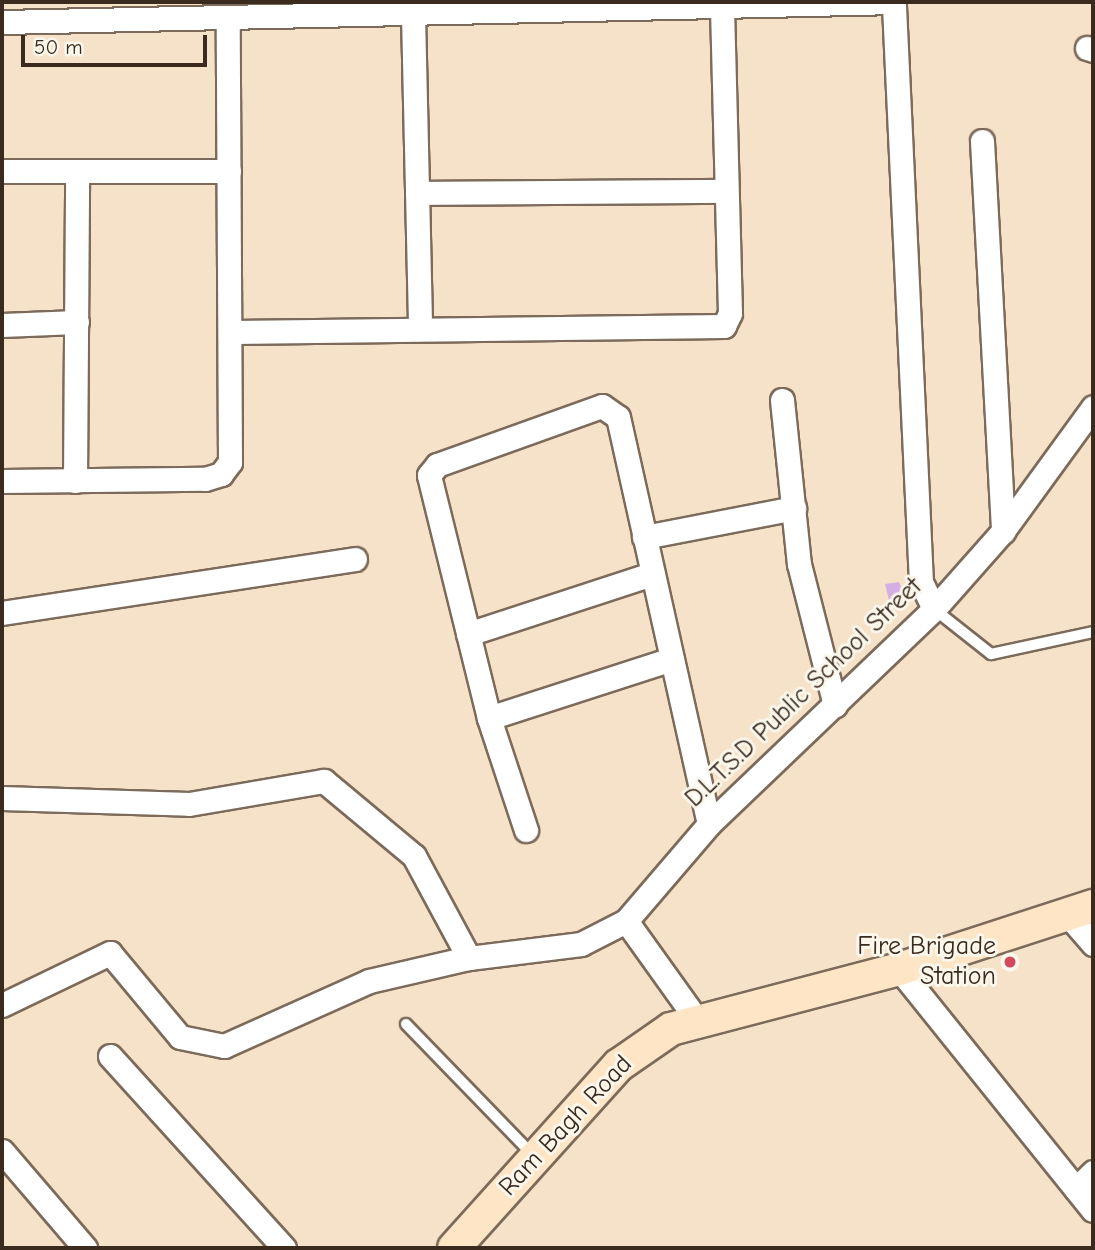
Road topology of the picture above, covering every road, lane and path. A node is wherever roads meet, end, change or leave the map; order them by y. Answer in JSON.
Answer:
{"nodes":[{"id":1,"x":894,"y":4,"type":"edge"},
{"id":2,"x":683,"y":5,"type":"edge"},
{"id":3,"x":722,"y":7,"type":"junction"},
{"id":4,"x":91,"y":11,"type":"edge"},
{"id":5,"x":413,"y":14,"type":"junction"},
{"id":6,"x":228,"y":19,"type":"junction"},
{"id":7,"x":2,"y":22,"type":"edge"},
{"id":8,"x":982,"y":141,"type":"dead end"},
{"id":9,"x":2,"y":171,"type":"edge"},
{"id":10,"x":77,"y":171,"type":"junction"},
{"id":11,"x":229,"y":171,"type":"junction"},
{"id":12,"x":726,"y":191,"type":"junction"},
{"id":13,"x":417,"y":193,"type":"junction"},
{"id":14,"x":77,"y":322,"type":"junction"},
{"id":15,"x":2,"y":325,"type":"edge"},
{"id":16,"x":420,"y":328,"type":"junction"},
{"id":17,"x":232,"y":332,"type":"junction"},
{"id":18,"x":782,"y":400,"type":"dead end"},
{"id":19,"x":1093,"y":407,"type":"edge"},
{"id":20,"x":2,"y":481,"type":"edge"},
{"id":21,"x":75,"y":481,"type":"junction"},
{"id":22,"x":794,"y":508,"type":"junction"},
{"id":23,"x":1003,"y":531,"type":"junction"},
{"id":24,"x":644,"y":537,"type":"junction"},
{"id":25,"x":355,"y":559,"type":"dead end"},
{"id":26,"x":652,"y":574,"type":"junction"},
{"id":27,"x":934,"y":609,"type":"junction"},
{"id":28,"x":2,"y":613,"type":"edge"},
{"id":29,"x":1093,"y":632,"type":"edge"},
{"id":30,"x":468,"y":634,"type":"junction"},
{"id":31,"x":672,"y":659,"type":"junction"},
{"id":32,"x":835,"y":705,"type":"junction"},
{"id":33,"x":489,"y":718,"type":"junction"},
{"id":34,"x":2,"y":798,"type":"edge"},
{"id":35,"x":709,"y":824,"type":"junction"},
{"id":36,"x":526,"y":830,"type":"dead end"},
{"id":37,"x":1080,"y":910,"type":"edge"},
{"id":38,"x":626,"y":922,"type":"junction"},
{"id":39,"x":1093,"y":944,"type":"edge"},
{"id":40,"x":469,"y":958,"type":"junction"},
{"id":41,"x":899,"y":969,"type":"junction"},
{"id":42,"x":2,"y":1005,"type":"edge"},
{"id":43,"x":697,"y":1020,"type":"junction"},
{"id":44,"x":406,"y":1024,"type":"dead end"},
{"id":45,"x":110,"y":1056,"type":"dead end"},
{"id":46,"x":2,"y":1152,"type":"edge"},
{"id":47,"x":536,"y":1158,"type":"junction"},
{"id":48,"x":1093,"y":1172,"type":"edge"},
{"id":49,"x":1076,"y":1189,"type":"junction"},
{"id":50,"x":1093,"y":1210,"type":"edge"},
{"id":51,"x":85,"y":1248,"type":"edge"},
{"id":52,"x":284,"y":1248,"type":"edge"},
{"id":53,"x":454,"y":1248,"type":"edge"}],
"edges":[{"from":1,"to":3,"type":"street"},
{"from":1,"to":27,"type":"street"},
{"from":2,"to":3,"type":"street"},
{"from":2,"to":5,"type":"street"},
{"from":3,"to":12,"type":"street"},
{"from":4,"to":6,"type":"street"},
{"from":4,"to":7,"type":"street"},
{"from":5,"to":6,"type":"street"},
{"from":5,"to":13,"type":"street"},
{"from":6,"to":11,"type":"street"},
{"from":8,"to":23,"type":"street"},
{"from":9,"to":10,"type":"street"},
{"from":10,"to":11,"type":"street"},
{"from":10,"to":14,"type":"street"},
{"from":11,"to":17,"type":"street"},
{"from":12,"to":13,"type":"street"},
{"from":12,"to":16,"type":"street"},
{"from":13,"to":16,"type":"street"},
{"from":14,"to":15,"type":"street"},
{"from":14,"to":21,"type":"street"},
{"from":16,"to":17,"type":"street"},
{"from":17,"to":21,"type":"street"},
{"from":18,"to":22,"type":"street"},
{"from":19,"to":23,"type":"street","name":"D.L.T.S.D Public School Street"},
{"from":20,"to":21,"type":"street"},
{"from":22,"to":24,"type":"street"},
{"from":22,"to":32,"type":"street"},
{"from":23,"to":27,"type":"street","name":"D.L.T.S.D Public School Street"},
{"from":24,"to":26,"type":"street"},
{"from":24,"to":30,"type":"street"},
{"from":25,"to":28,"type":"street"},
{"from":26,"to":30,"type":"street"},
{"from":26,"to":31,"type":"street"},
{"from":27,"to":29,"type":"lane"},
{"from":27,"to":32,"type":"street","name":"D.L.T.S.D Public School Street"},
{"from":30,"to":33,"type":"street"},
{"from":31,"to":33,"type":"street"},
{"from":31,"to":35,"type":"street"},
{"from":32,"to":35,"type":"street","name":"D.L.T.S.D Public School Street"},
{"from":33,"to":36,"type":"street"},
{"from":34,"to":40,"type":"street"},
{"from":35,"to":38,"type":"street","name":"D.L.T.S.D Public School Street"},
{"from":37,"to":39,"type":"street"},
{"from":37,"to":41,"type":"street","name":"Ram Bagh Road"},
{"from":38,"to":40,"type":"street"},
{"from":38,"to":43,"type":"street"},
{"from":40,"to":42,"type":"street"},
{"from":41,"to":43,"type":"street","name":"Ram Bagh Road"},
{"from":41,"to":49,"type":"street"},
{"from":43,"to":47,"type":"street","name":"Ram Bagh Road"},
{"from":44,"to":47,"type":"lane"},
{"from":45,"to":52,"type":"street"},
{"from":46,"to":51,"type":"street"},
{"from":47,"to":53,"type":"street","name":"Ram Bagh Road"},
{"from":48,"to":49,"type":"street"},
{"from":49,"to":50,"type":"street"}]}
